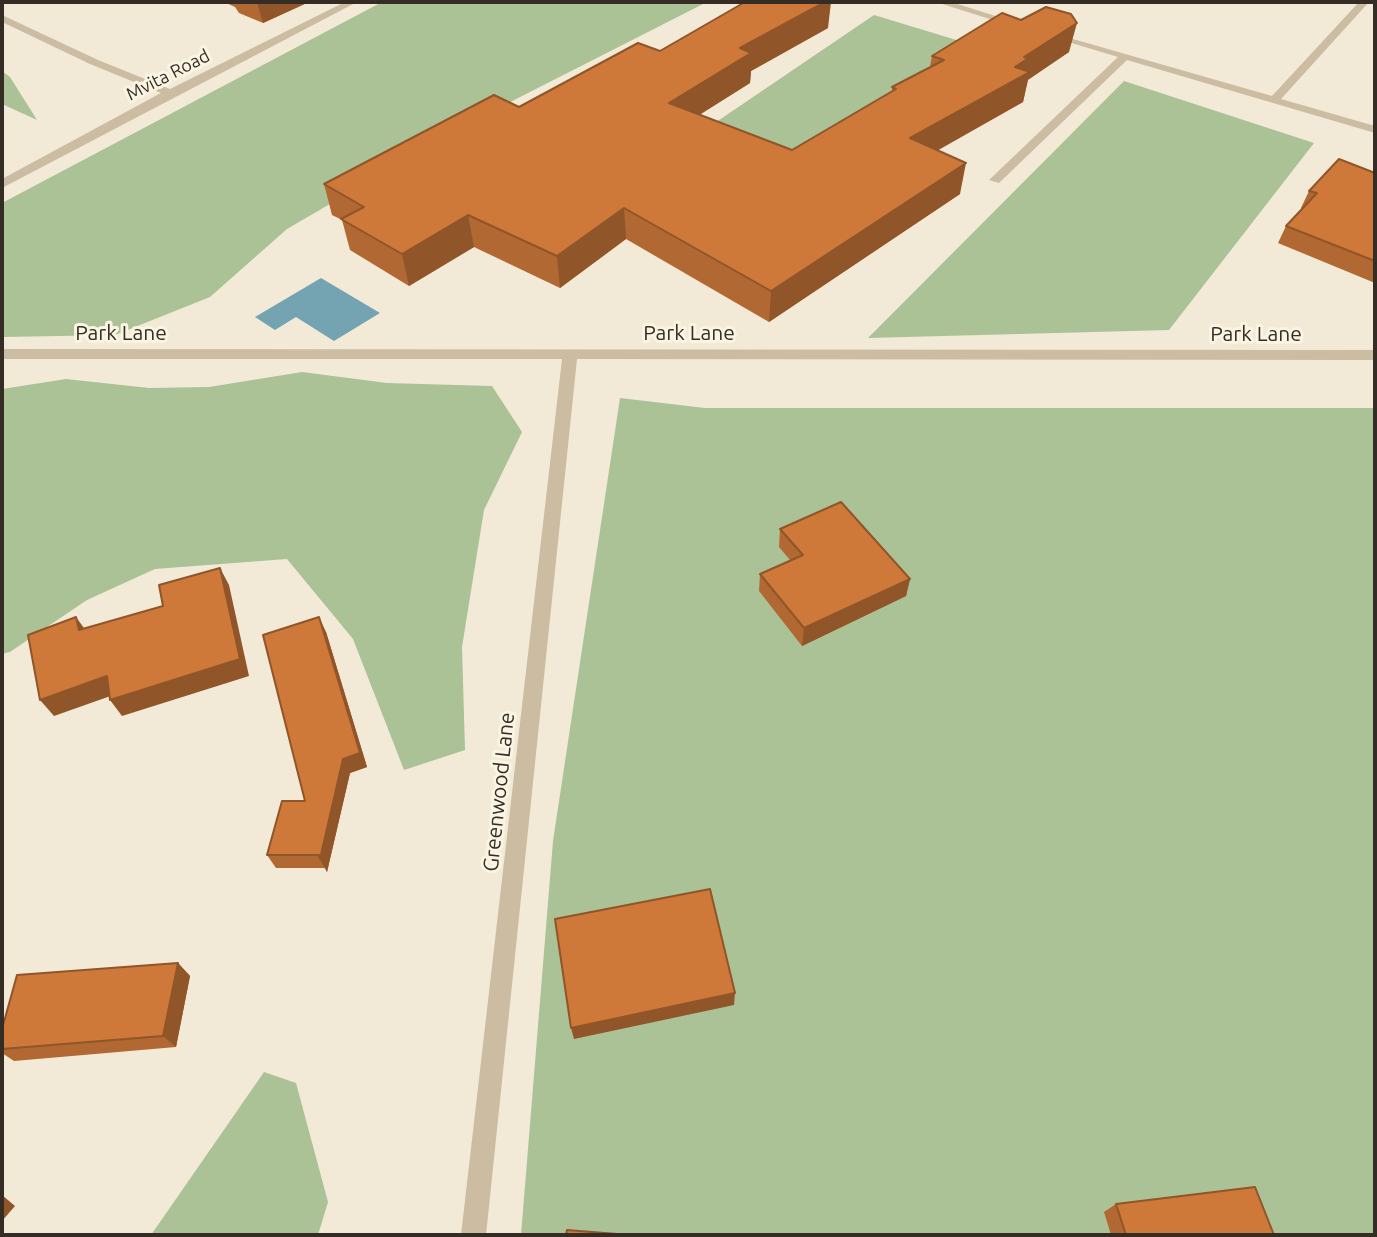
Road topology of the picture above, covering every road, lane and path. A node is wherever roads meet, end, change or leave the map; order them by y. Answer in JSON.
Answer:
{"nodes":[{"id":1,"x":352,"y":2,"type":"edge"},
{"id":2,"x":942,"y":2,"type":"edge"},
{"id":3,"x":1364,"y":2,"type":"edge"},
{"id":4,"x":2,"y":18,"type":"edge"},
{"id":5,"x":1125,"y":56,"type":"junction"},
{"id":6,"x":170,"y":93,"type":"junction"},
{"id":7,"x":1273,"y":100,"type":"junction"},
{"id":8,"x":1375,"y":130,"type":"edge"},
{"id":9,"x":995,"y":180,"type":"dead end"},
{"id":10,"x":2,"y":184,"type":"edge"},
{"id":11,"x":570,"y":354,"type":"junction"},
{"id":12,"x":2,"y":355,"type":"edge"},
{"id":13,"x":1375,"y":355,"type":"edge"},
{"id":14,"x":472,"y":1235,"type":"edge"}],
"edges":[{"from":1,"to":6,"type":"street","name":"Mvita Road"},
{"from":2,"to":5,"type":"street"},
{"from":3,"to":7,"type":"street"},
{"from":4,"to":6,"type":"street"},
{"from":5,"to":7,"type":"street"},
{"from":5,"to":9,"type":"street"},
{"from":6,"to":10,"type":"street","name":"Mvita Road"},
{"from":7,"to":8,"type":"street"},
{"from":11,"to":12,"type":"street","name":"Park Lane"},
{"from":11,"to":13,"type":"street","name":"Park Lane"},
{"from":11,"to":14,"type":"street","name":"Greenwood Lane"}]}
